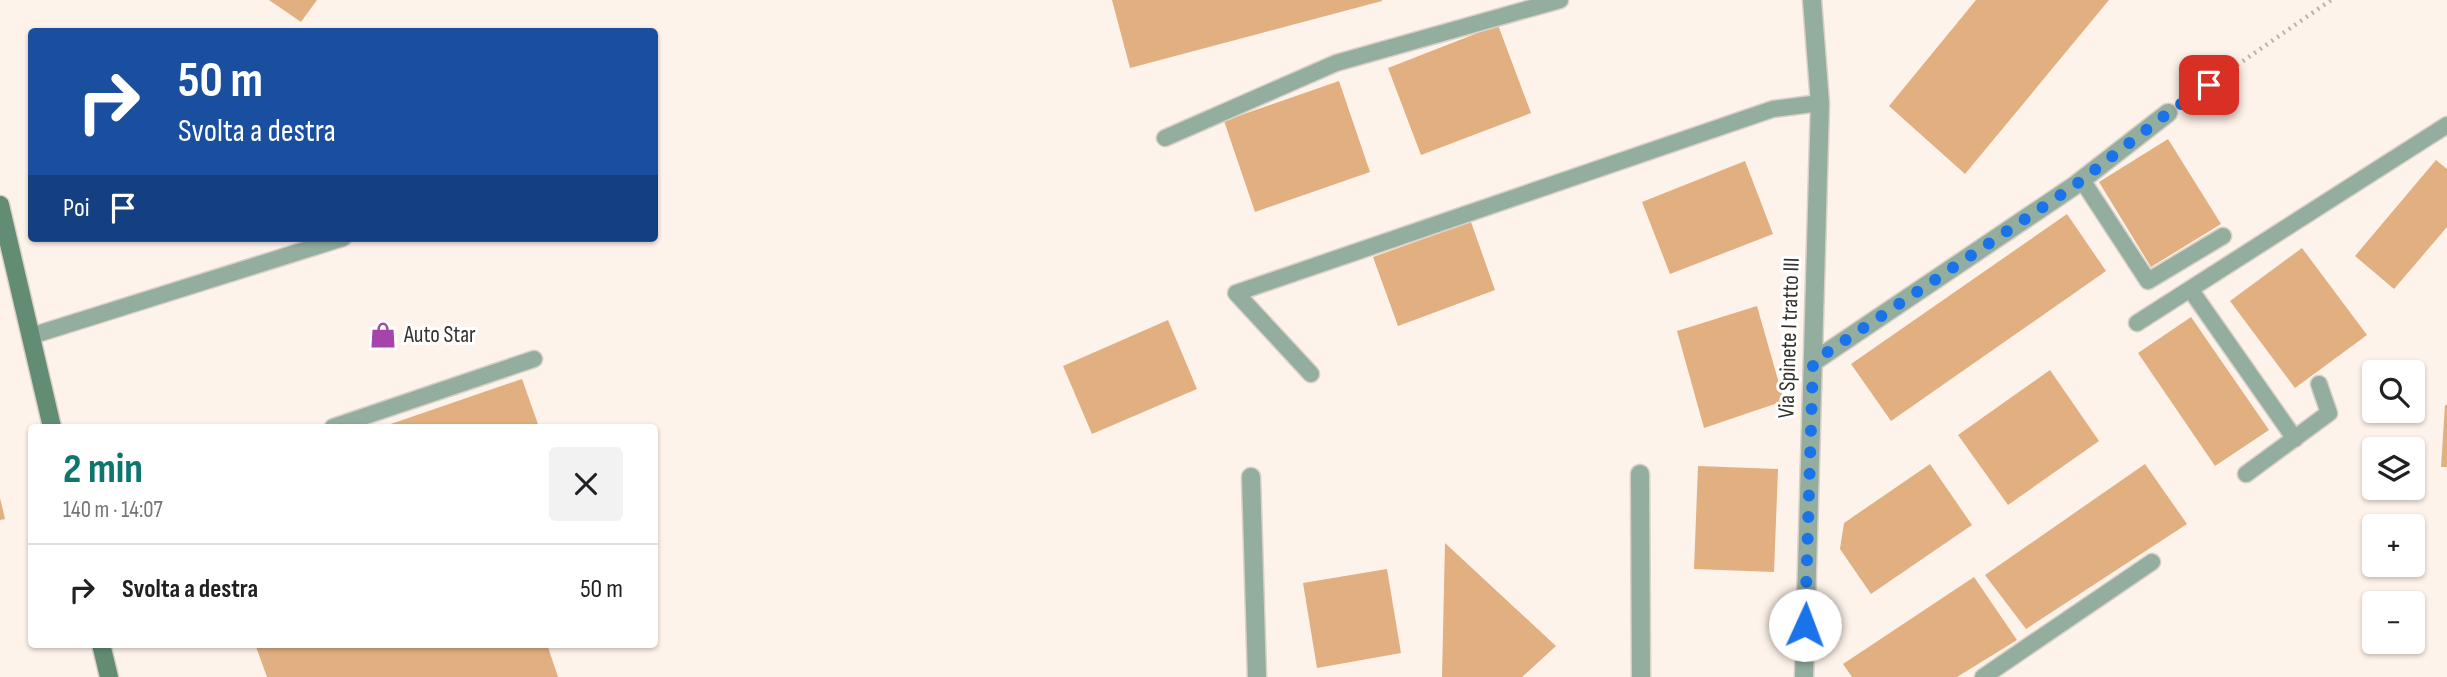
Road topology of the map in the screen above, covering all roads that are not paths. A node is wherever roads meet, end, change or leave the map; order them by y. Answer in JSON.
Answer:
{"nodes":[{"id":1,"x":1560,"y":0,"type":"edge"},
{"id":2,"x":1812,"y":0,"type":"edge"},
{"id":3,"x":1820,"y":103,"type":"junction"},
{"id":4,"x":2168,"y":113,"type":"road end"},
{"id":5,"x":2447,"y":125,"type":"edge"},
{"id":6,"x":1165,"y":138,"type":"dead end"},
{"id":7,"x":2082,"y":180,"type":"junction"},
{"id":8,"x":0,"y":205,"type":"edge"},
{"id":9,"x":2223,"y":236,"type":"dead end"},
{"id":10,"x":330,"y":242,"type":"edge"},
{"id":11,"x":2190,"y":289,"type":"junction"},
{"id":12,"x":2137,"y":323,"type":"dead end"},
{"id":13,"x":31,"y":336,"type":"junction"},
{"id":14,"x":534,"y":359,"type":"dead end"},
{"id":15,"x":1813,"y":362,"type":"junction"},
{"id":16,"x":1311,"y":374,"type":"dead end"},
{"id":17,"x":2319,"y":384,"type":"dead end"},
{"id":18,"x":51,"y":424,"type":"edge"},
{"id":19,"x":342,"y":424,"type":"edge"},
{"id":20,"x":2295,"y":439,"type":"junction"},
{"id":21,"x":1640,"y":474,"type":"dead end"},
{"id":22,"x":2246,"y":474,"type":"dead end"},
{"id":23,"x":1251,"y":477,"type":"dead end"},
{"id":24,"x":2152,"y":562,"type":"dead end"},
{"id":25,"x":102,"y":648,"type":"edge"},
{"id":26,"x":109,"y":677,"type":"edge"},
{"id":27,"x":1257,"y":677,"type":"edge"},
{"id":28,"x":1641,"y":677,"type":"edge"},
{"id":29,"x":1804,"y":677,"type":"edge"},
{"id":30,"x":1983,"y":677,"type":"edge"}],
"edges":[{"from":1,"to":6,"type":"lane"},
{"from":2,"to":3,"type":"street","name":"Via Spinete I tratto III"},
{"from":3,"to":15,"type":"street","name":"Via Spinete I tratto III"},
{"from":3,"to":16,"type":"lane"},
{"from":4,"to":7,"type":"street"},
{"from":5,"to":11,"type":"lane"},
{"from":7,"to":9,"type":"lane"},
{"from":7,"to":15,"type":"street"},
{"from":8,"to":13,"type":"street"},
{"from":10,"to":13,"type":"lane"},
{"from":11,"to":12,"type":"lane"},
{"from":11,"to":20,"type":"lane"},
{"from":13,"to":18,"type":"street"},
{"from":14,"to":19,"type":"lane"},
{"from":15,"to":29,"type":"street","name":"Via Spinete I tratto III"},
{"from":17,"to":20,"type":"lane"},
{"from":20,"to":22,"type":"lane"},
{"from":21,"to":28,"type":"street"},
{"from":23,"to":27,"type":"street"},
{"from":24,"to":30,"type":"lane"},
{"from":25,"to":26,"type":"street"}]}
